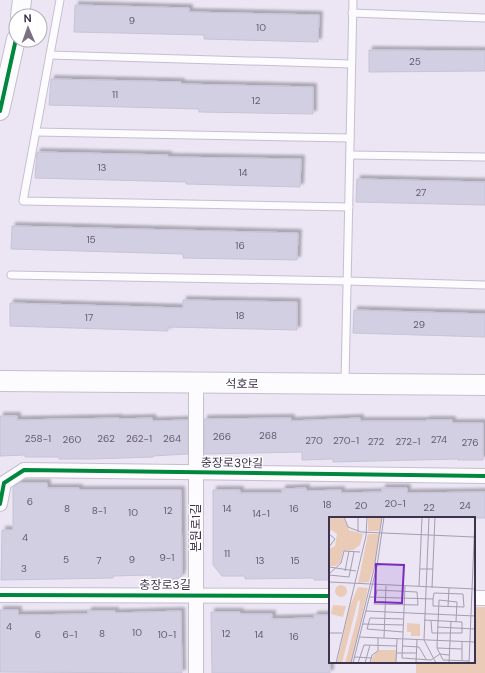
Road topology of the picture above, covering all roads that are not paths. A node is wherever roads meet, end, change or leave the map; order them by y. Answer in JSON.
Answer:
{"nodes":[{"id":1,"x":60,"y":0,"type":"edge"},
{"id":2,"x":353,"y":0,"type":"edge"},
{"id":3,"x":352,"y":13,"type":"junction"},
{"id":4,"x":485,"y":18,"type":"edge"},
{"id":5,"x":14,"y":48,"type":"edge"},
{"id":6,"x":50,"y":55,"type":"junction"},
{"id":7,"x":352,"y":64,"type":"junction"},
{"id":8,"x":0,"y":111,"type":"edge"},
{"id":9,"x":36,"y":132,"type":"junction"},
{"id":10,"x":350,"y":138,"type":"junction"},
{"id":11,"x":350,"y":155,"type":"junction"},
{"id":12,"x":485,"y":157,"type":"edge"},
{"id":13,"x":349,"y":207,"type":"junction"},
{"id":14,"x":11,"y":275,"type":"dead end"},
{"id":15,"x":347,"y":281,"type":"junction"},
{"id":16,"x":485,"y":285,"type":"edge"},
{"id":17,"x":0,"y":381,"type":"edge"},
{"id":18,"x":196,"y":383,"type":"junction"},
{"id":19,"x":345,"y":384,"type":"junction"},
{"id":20,"x":485,"y":385,"type":"edge"},
{"id":21,"x":195,"y":472,"type":"junction"},
{"id":22,"x":485,"y":476,"type":"edge"},
{"id":23,"x":0,"y":504,"type":"edge"},
{"id":24,"x":0,"y":595,"type":"edge"},
{"id":25,"x":196,"y":595,"type":"junction"},
{"id":26,"x":329,"y":596,"type":"edge"},
{"id":27,"x":196,"y":673,"type":"edge"}],
"edges":[{"from":1,"to":6,"type":"lane"},
{"from":2,"to":3,"type":"lane"},
{"from":3,"to":4,"type":"lane"},
{"from":3,"to":7,"type":"lane"},
{"from":5,"to":8,"type":"street"},
{"from":6,"to":7,"type":"lane"},
{"from":6,"to":9,"type":"lane"},
{"from":7,"to":10,"type":"lane"},
{"from":9,"to":10,"type":"lane"},
{"from":9,"to":13,"type":"lane"},
{"from":10,"to":11,"type":"lane"},
{"from":11,"to":12,"type":"lane"},
{"from":11,"to":13,"type":"lane"},
{"from":13,"to":15,"type":"lane"},
{"from":14,"to":15,"type":"lane"},
{"from":15,"to":16,"type":"lane"},
{"from":15,"to":19,"type":"lane"},
{"from":17,"to":18,"type":"main road","name":"석호로"},
{"from":18,"to":19,"type":"main road","name":"석호로"},
{"from":18,"to":21,"type":"street","name":"본원로1길"},
{"from":19,"to":20,"type":"main road","name":"석호로"},
{"from":21,"to":22,"type":"street","name":"충장로3안길"},
{"from":21,"to":23,"type":"street","name":"충장로3안길"},
{"from":21,"to":25,"type":"street","name":"본원로1길"},
{"from":24,"to":25,"type":"street","name":"충장로3길"},
{"from":25,"to":26,"type":"street","name":"충장로3길"},
{"from":25,"to":27,"type":"street","name":"본원로1길"}]}
